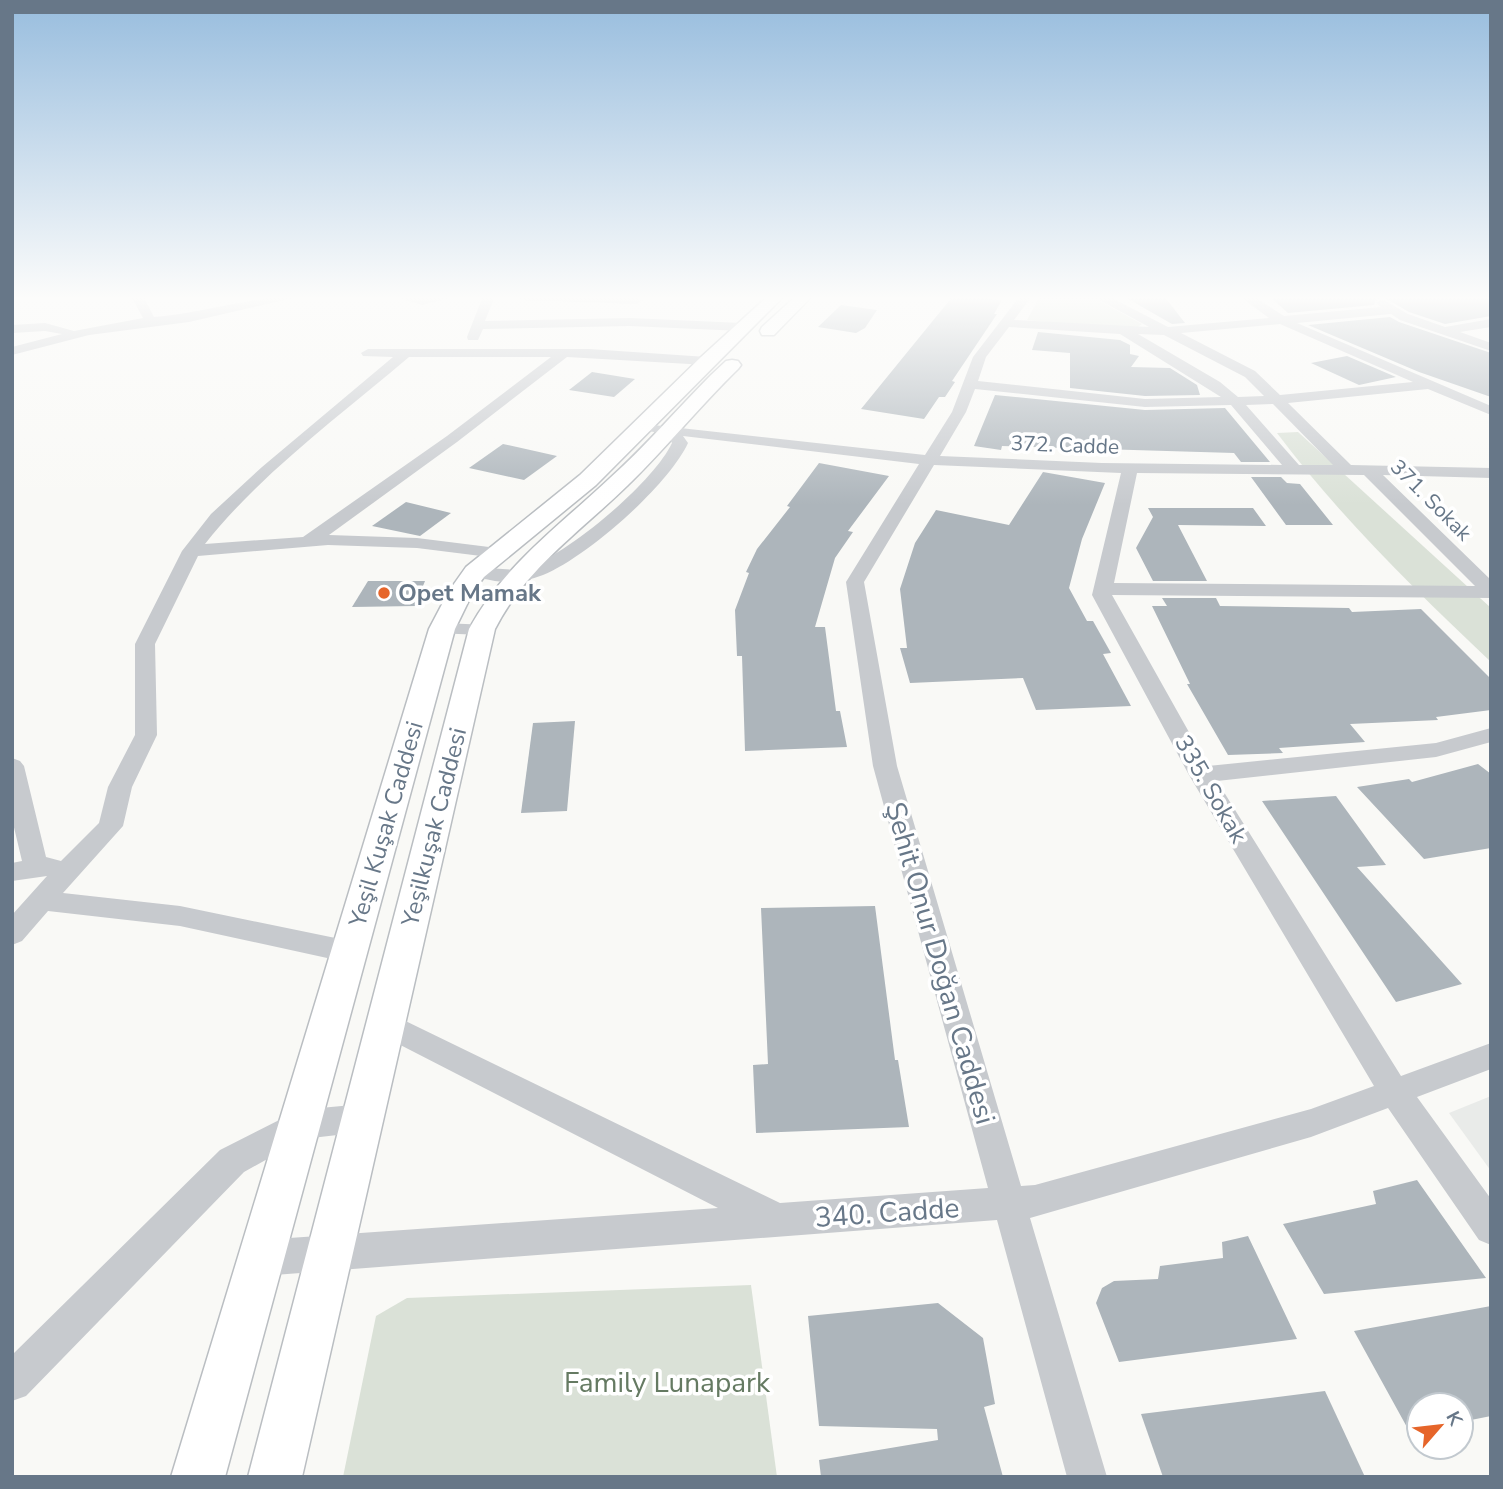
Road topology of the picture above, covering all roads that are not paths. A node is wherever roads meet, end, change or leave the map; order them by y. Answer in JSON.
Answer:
{"nodes":[{"id":1,"x":392,"y":365,"type":"edge"},
{"id":2,"x":548,"y":365,"type":"edge"},
{"id":3,"x":704,"y":365,"type":"edge"},
{"id":4,"x":733,"y":365,"type":"edge"},
{"id":5,"x":977,"y":365,"type":"edge"},
{"id":6,"x":1181,"y":365,"type":"edge"},
{"id":7,"x":1233,"y":365,"type":"edge"},
{"id":8,"x":1383,"y":365,"type":"edge"},
{"id":9,"x":970,"y":384,"type":"junction"},
{"id":10,"x":1427,"y":385,"type":"junction"},
{"id":11,"x":1277,"y":400,"type":"junction"},
{"id":12,"x":1235,"y":401,"type":"junction"},
{"id":13,"x":1491,"y":411,"type":"edge"},
{"id":14,"x":656,"y":428,"type":"junction"},
{"id":15,"x":930,"y":460,"type":"junction"},
{"id":16,"x":1130,"y":469,"type":"junction"},
{"id":17,"x":1295,"y":470,"type":"junction"},
{"id":18,"x":1347,"y":470,"type":"junction"},
{"id":19,"x":1368,"y":470,"type":"junction"},
{"id":20,"x":1491,"y":473,"type":"edge"},
{"id":21,"x":307,"y":542,"type":"junction"},
{"id":22,"x":191,"y":551,"type":"junction"},
{"id":23,"x":495,"y":567,"type":"junction"},
{"id":24,"x":1104,"y":589,"type":"junction"},
{"id":25,"x":1491,"y":592,"type":"edge"},
{"id":26,"x":442,"y":629,"type":"junction"},
{"id":27,"x":482,"y":629,"type":"junction"},
{"id":28,"x":1491,"y":735,"type":"edge"},
{"id":29,"x":12,"y":766,"type":"edge"},
{"id":30,"x":1201,"y":775,"type":"junction"},
{"id":31,"x":72,"y":865,"type":"junction"},
{"id":32,"x":24,"y":869,"type":"edge"},
{"id":33,"x":40,"y":900,"type":"junction"},
{"id":34,"x":12,"y":934,"type":"edge"},
{"id":35,"x":350,"y":952,"type":"junction"},
{"id":36,"x":387,"y":1024,"type":"junction"},
{"id":37,"x":1491,"y":1056,"type":"edge"},
{"id":38,"x":1394,"y":1091,"type":"junction"},
{"id":39,"x":363,"y":1118,"type":"junction"},
{"id":40,"x":299,"y":1125,"type":"junction"},
{"id":41,"x":1010,"y":1203,"type":"junction"},
{"id":42,"x":778,"y":1220,"type":"junction"},
{"id":43,"x":1491,"y":1228,"type":"edge"},
{"id":44,"x":331,"y":1253,"type":"junction"},
{"id":45,"x":261,"y":1258,"type":"junction"},
{"id":46,"x":12,"y":1382,"type":"edge"},
{"id":47,"x":198,"y":1477,"type":"edge"},
{"id":48,"x":275,"y":1477,"type":"edge"},
{"id":49,"x":1087,"y":1477,"type":"edge"}],
"edges":[{"from":1,"to":22,"type":"street"},
{"from":2,"to":21,"type":"street"},
{"from":3,"to":14,"type":"main road"},
{"from":4,"to":14,"type":"main road","name":"Yeşilkuşak Caddesi"},
{"from":5,"to":9,"type":"street","name":"Şehit Onur Doğan Caddesi"},
{"from":6,"to":12,"type":"street"},
{"from":7,"to":11,"type":"street"},
{"from":8,"to":10,"type":"street"},
{"from":9,"to":12,"type":"street"},
{"from":9,"to":15,"type":"street","name":"Şehit Onur Doğan Caddesi"},
{"from":10,"to":11,"type":"street"},
{"from":10,"to":13,"type":"street"},
{"from":11,"to":12,"type":"street"},
{"from":11,"to":18,"type":"street"},
{"from":12,"to":17,"type":"street"},
{"from":14,"to":15,"type":"street","name":"372. Cadde"},
{"from":14,"to":23,"type":"main road","name":"Yeşilkuşak Caddesi"},
{"from":15,"to":16,"type":"street","name":"372. Cadde"},
{"from":15,"to":41,"type":"street","name":"Şehit Onur Doğan Caddesi"},
{"from":16,"to":17,"type":"street","name":"372. Cadde"},
{"from":16,"to":24,"type":"street"},
{"from":17,"to":18,"type":"street","name":"372. Cadde"},
{"from":18,"to":19,"type":"street","name":"372. Cadde"},
{"from":19,"to":20,"type":"street","name":"372. Cadde"},
{"from":19,"to":25,"type":"street","name":"371. Sokak"},
{"from":21,"to":22,"type":"street"},
{"from":21,"to":23,"type":"street"},
{"from":22,"to":31,"type":"street"},
{"from":23,"to":26,"type":"main road","name":"Yeşil Kuşak Caddesi"},
{"from":23,"to":27,"type":"main road","name":"Yeşilkuşak Caddesi"},
{"from":24,"to":25,"type":"street"},
{"from":24,"to":30,"type":"street","name":"335. Sokak"},
{"from":26,"to":27,"type":"street"},
{"from":26,"to":35,"type":"main road","name":"Yeşil Kuşak Caddesi"},
{"from":27,"to":36,"type":"main road","name":"Yeşilkuşak Caddesi"},
{"from":28,"to":30,"type":"street"},
{"from":29,"to":32,"type":"street"},
{"from":30,"to":38,"type":"street","name":"335. Sokak"},
{"from":31,"to":32,"type":"street"},
{"from":31,"to":33,"type":"street"},
{"from":33,"to":34,"type":"street"},
{"from":33,"to":35,"type":"street"},
{"from":35,"to":40,"type":"main road","name":"Yeşil Kuşak Caddesi"},
{"from":36,"to":39,"type":"main road","name":"Yeşilkuşak Caddesi"},
{"from":36,"to":42,"type":"street"},
{"from":37,"to":38,"type":"street","name":"340. Cadde"},
{"from":38,"to":41,"type":"street","name":"340. Cadde"},
{"from":38,"to":43,"type":"street"},
{"from":39,"to":40,"type":"street"},
{"from":39,"to":44,"type":"main road","name":"Yeşilkuşak Caddesi"},
{"from":40,"to":45,"type":"main road","name":"Yeşil Kuşak Caddesi"},
{"from":40,"to":46,"type":"street"},
{"from":41,"to":42,"type":"street","name":"340. Cadde"},
{"from":41,"to":49,"type":"street","name":"Şehit Onur Doğan Caddesi"},
{"from":42,"to":44,"type":"street","name":"340. Cadde"},
{"from":44,"to":45,"type":"street","name":"340. Cadde"},
{"from":44,"to":48,"type":"main road","name":"Yeşilkuşak Caddesi"},
{"from":45,"to":47,"type":"main road","name":"Yeşil Kuşak Caddesi"}]}
